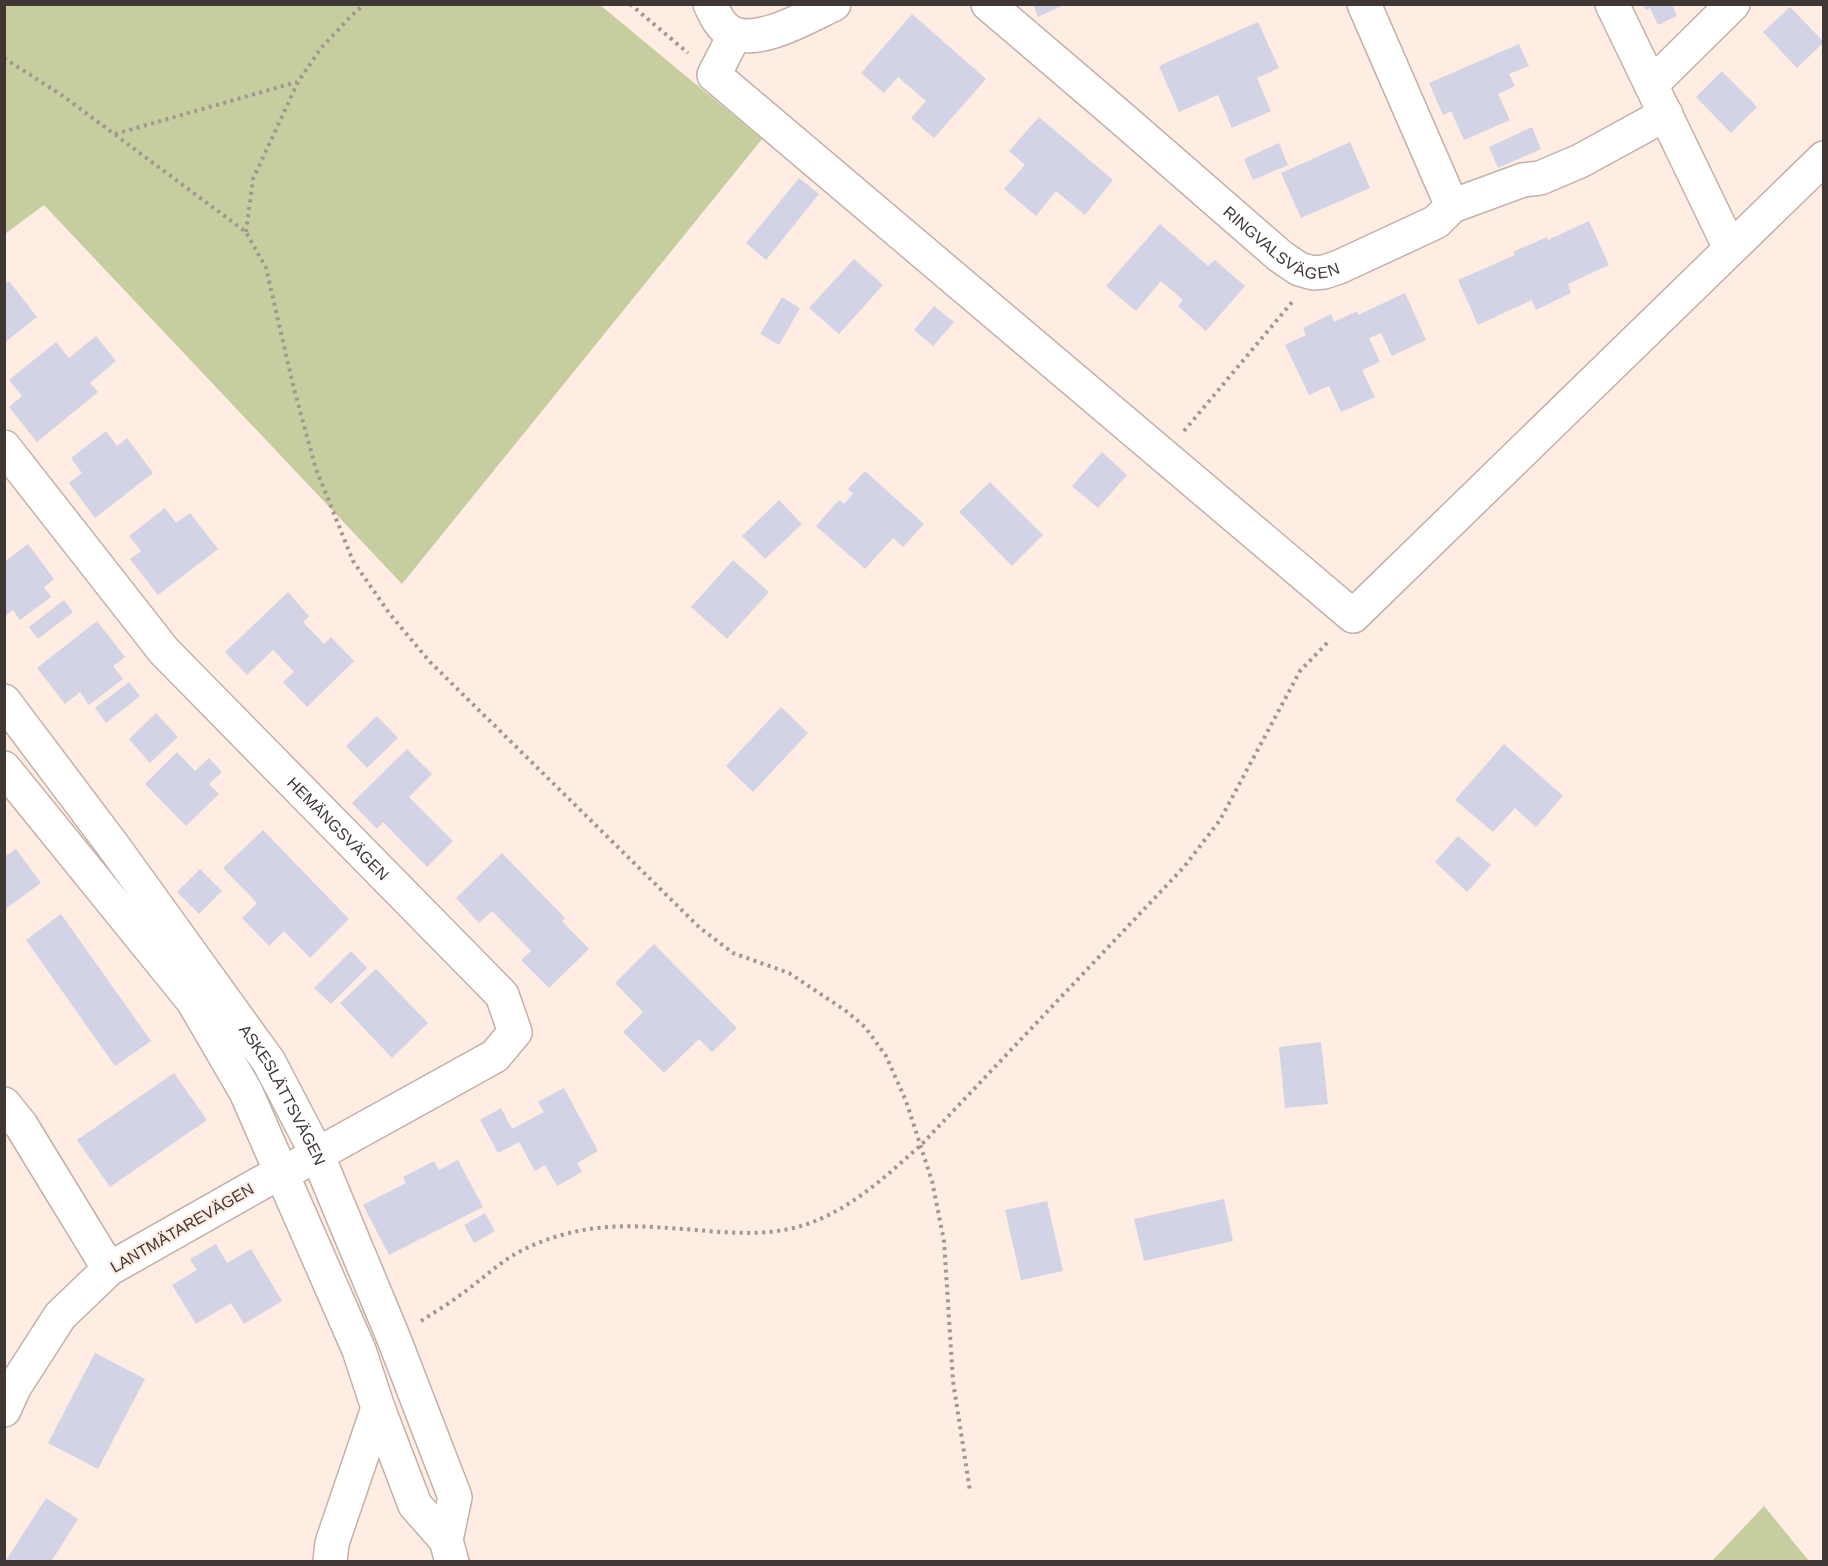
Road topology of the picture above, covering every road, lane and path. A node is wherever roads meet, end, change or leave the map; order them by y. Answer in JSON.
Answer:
{"nodes":[{"id":1,"x":365,"y":4,"type":"edge"},
{"id":2,"x":630,"y":4,"type":"edge"},
{"id":3,"x":710,"y":4,"type":"edge"},
{"id":4,"x":834,"y":4,"type":"edge"},
{"id":5,"x":988,"y":4,"type":"edge"},
{"id":6,"x":1364,"y":4,"type":"edge"},
{"id":7,"x":1612,"y":4,"type":"edge"},
{"id":8,"x":1733,"y":4,"type":"edge"},
{"id":9,"x":735,"y":34,"type":"junction"},
{"id":10,"x":4,"y":58,"type":"edge"},
{"id":11,"x":714,"y":75,"type":"junction"},
{"id":12,"x":298,"y":82,"type":"junction"},
{"id":13,"x":1651,"y":85,"type":"junction"},
{"id":14,"x":1666,"y":114,"type":"junction"},
{"id":15,"x":115,"y":134,"type":"junction"},
{"id":16,"x":1824,"y":158,"type":"edge"},
{"id":17,"x":1452,"y":206,"type":"junction"},
{"id":18,"x":246,"y":232,"type":"junction"},
{"id":19,"x":1730,"y":248,"type":"junction"},
{"id":20,"x":1313,"y":273,"type":"junction"},
{"id":21,"x":4,"y":447,"type":"edge"},
{"id":22,"x":1164,"y":454,"type":"junction"},
{"id":23,"x":1353,"y":616,"type":"junction"},
{"id":24,"x":4,"y":701,"type":"edge"},
{"id":25,"x":4,"y":768,"type":"edge"},
{"id":26,"x":4,"y":1104,"type":"edge"},
{"id":27,"x":921,"y":1145,"type":"junction"},
{"id":28,"x":317,"y":1154,"type":"junction"},
{"id":29,"x":282,"y":1174,"type":"junction"},
{"id":30,"x":109,"y":1269,"type":"junction"},
{"id":31,"x":394,"y":1339,"type":"junction"},
{"id":32,"x":378,"y":1408,"type":"junction"},
{"id":33,"x":4,"y":1410,"type":"edge"},
{"id":34,"x":970,"y":1491,"type":"dead end"},
{"id":35,"x":449,"y":1551,"type":"edge"},
{"id":36,"x":330,"y":1562,"type":"edge"}],
"edges":[{"from":1,"to":12,"type":"path"},
{"from":2,"to":11,"type":"path"},
{"from":3,"to":9,"type":"street"},
{"from":4,"to":9,"type":"street"},
{"from":5,"to":20,"type":"street","name":"RINGVALSVÄGEN"},
{"from":6,"to":17,"type":"street"},
{"from":7,"to":13,"type":"street"},
{"from":8,"to":13,"type":"street"},
{"from":9,"to":11,"type":"street"},
{"from":10,"to":15,"type":"path"},
{"from":11,"to":22,"type":"street"},
{"from":12,"to":15,"type":"path"},
{"from":12,"to":18,"type":"path"},
{"from":13,"to":14,"type":"street"},
{"from":14,"to":17,"type":"street","name":"RINGVALSVÄGEN"},
{"from":14,"to":19,"type":"street"},
{"from":15,"to":18,"type":"path"},
{"from":16,"to":19,"type":"street"},
{"from":17,"to":20,"type":"street","name":"RINGVALSVÄGEN"},
{"from":18,"to":27,"type":"path"},
{"from":19,"to":23,"type":"street"},
{"from":20,"to":22,"type":"path"},
{"from":21,"to":28,"type":"street","name":"HEMÄNGSVÄGEN"},
{"from":22,"to":23,"type":"street"},
{"from":23,"to":27,"type":"path"},
{"from":24,"to":28,"type":"street","name":"ASKESLÄTTSVÄGEN"},
{"from":25,"to":29,"type":"street","name":"ASKESLÄTTSVÄGEN"},
{"from":26,"to":30,"type":"street"},
{"from":27,"to":31,"type":"path"},
{"from":27,"to":34,"type":"path"},
{"from":28,"to":29,"type":"street","name":"LANTMÄTAREVÄGEN"},
{"from":28,"to":31,"type":"street","name":"ASKESLÄTTSVÄGEN"},
{"from":29,"to":30,"type":"street","name":"LANTMÄTAREVÄGEN"},
{"from":29,"to":32,"type":"street","name":"ASKESLÄTTSVÄGEN"},
{"from":30,"to":33,"type":"street","name":"LANTMÄTAREVÄGEN"},
{"from":31,"to":35,"type":"street","name":"ASKESLÄTTSVÄGEN"},
{"from":32,"to":35,"type":"street","name":"ASKESLÄTTSVÄGEN"},
{"from":32,"to":36,"type":"street"}]}
